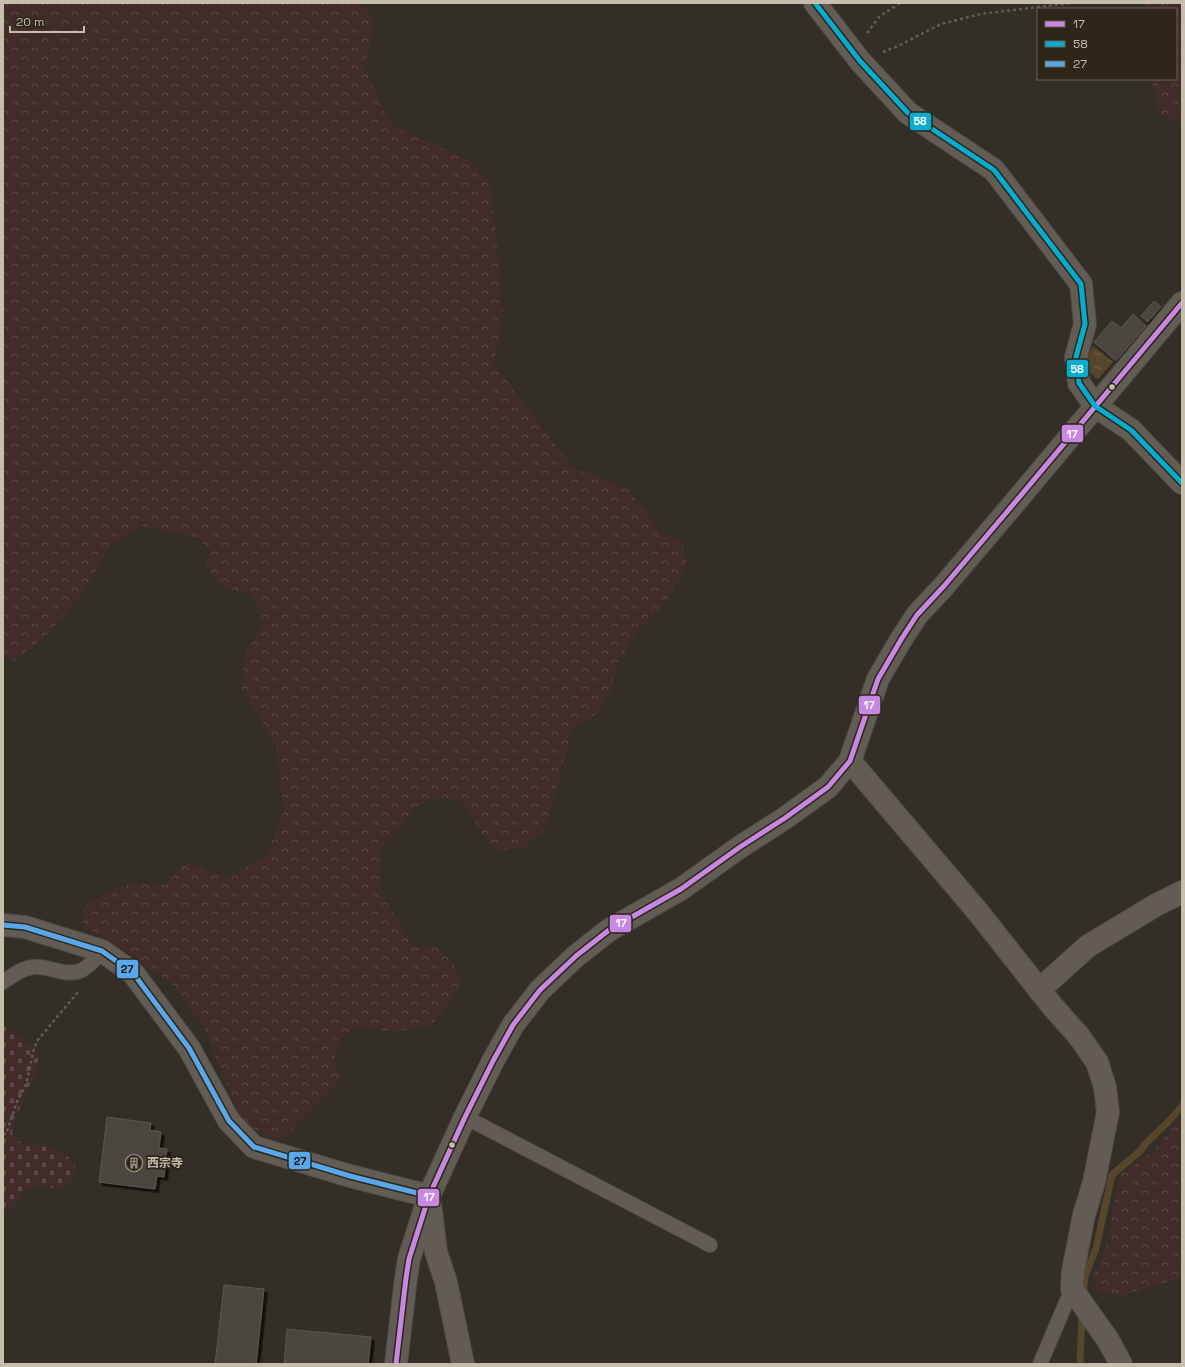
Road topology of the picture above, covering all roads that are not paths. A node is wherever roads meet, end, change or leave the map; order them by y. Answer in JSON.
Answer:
{"nodes":[{"id":1,"x":815,"y":3,"type":"edge"},
{"id":2,"x":1182,"y":303,"type":"edge"},
{"id":3,"x":1095,"y":406,"type":"junction"},
{"id":4,"x":1182,"y":483,"type":"edge"},
{"id":5,"x":850,"y":761,"type":"junction"},
{"id":6,"x":1182,"y":892,"type":"edge"},
{"id":7,"x":3,"y":925,"type":"edge"},
{"id":8,"x":102,"y":951,"type":"junction"},
{"id":9,"x":3,"y":982,"type":"edge"},
{"id":10,"x":1039,"y":990,"type":"junction"},
{"id":11,"x":465,"y":1116,"type":"junction"},
{"id":12,"x":429,"y":1196,"type":"junction"},
{"id":13,"x":710,"y":1245,"type":"dead end"},
{"id":14,"x":1074,"y":1292,"type":"junction"},
{"id":15,"x":396,"y":1364,"type":"edge"},
{"id":16,"x":463,"y":1364,"type":"edge"},
{"id":17,"x":1040,"y":1364,"type":"edge"},
{"id":18,"x":1121,"y":1364,"type":"edge"}],
"edges":[{"from":1,"to":3,"type":"street"},
{"from":2,"to":3,"type":"street"},
{"from":3,"to":4,"type":"street"},
{"from":3,"to":5,"type":"street"},
{"from":5,"to":10,"type":"street"},
{"from":5,"to":11,"type":"street"},
{"from":6,"to":10,"type":"street"},
{"from":7,"to":8,"type":"street"},
{"from":8,"to":9,"type":"lane"},
{"from":8,"to":12,"type":"street"},
{"from":10,"to":14,"type":"street"},
{"from":11,"to":12,"type":"street"},
{"from":11,"to":13,"type":"lane"},
{"from":12,"to":15,"type":"street"},
{"from":12,"to":16,"type":"street"},
{"from":14,"to":17,"type":"lane"},
{"from":14,"to":18,"type":"street"}]}
